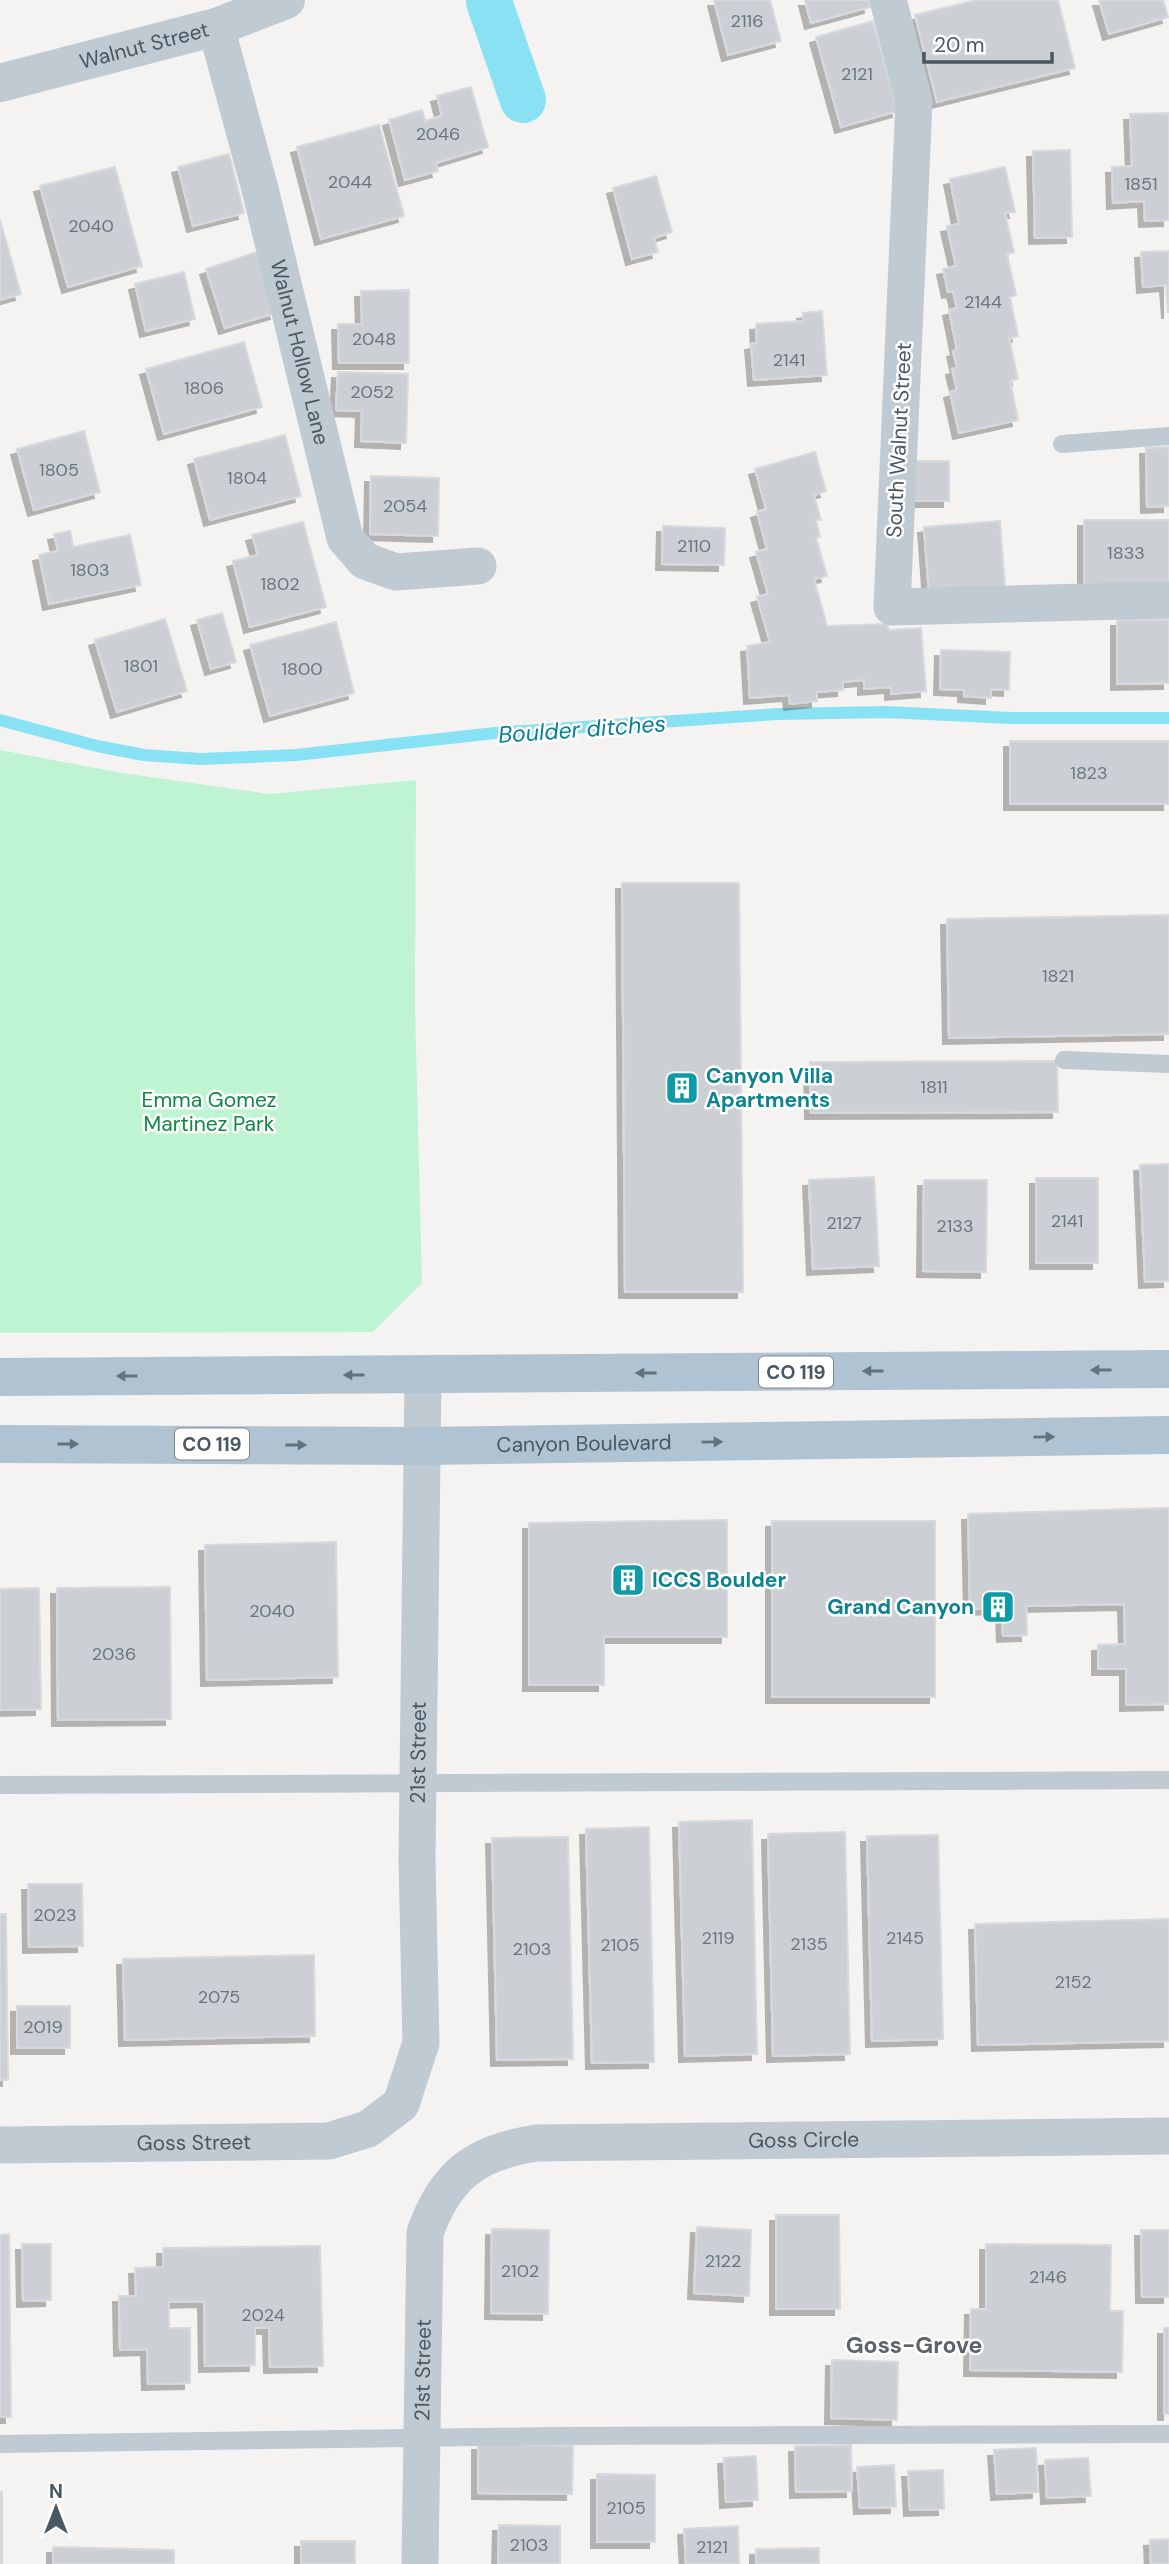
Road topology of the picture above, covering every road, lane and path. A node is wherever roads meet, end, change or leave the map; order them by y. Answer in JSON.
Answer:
{"nodes":[{"id":1,"x":286,"y":0,"type":"edge"},
{"id":2,"x":888,"y":0,"type":"edge"},
{"id":3,"x":216,"y":27,"type":"junction"},
{"id":4,"x":0,"y":83,"type":"edge"},
{"id":5,"x":1169,"y":436,"type":"edge"},
{"id":6,"x":1062,"y":444,"type":"dead end"},
{"id":7,"x":478,"y":566,"type":"dead end"},
{"id":8,"x":1169,"y":600,"type":"edge"},
{"id":9,"x":1064,"y":1060,"type":"dead end"},
{"id":10,"x":1169,"y":1064,"type":"edge"},
{"id":11,"x":1169,"y":1369,"type":"edge"},
{"id":12,"x":422,"y":1375,"type":"junction"},
{"id":13,"x":0,"y":1377,"type":"edge"},
{"id":14,"x":1169,"y":1435,"type":"edge"},
{"id":15,"x":0,"y":1444,"type":"edge"},
{"id":16,"x":424,"y":1446,"type":"junction"},
{"id":17,"x":1169,"y":1780,"type":"edge"},
{"id":18,"x":418,"y":1781,"type":"junction"},
{"id":19,"x":0,"y":1785,"type":"edge"},
{"id":20,"x":385,"y":2118,"type":"joint"},
{"id":21,"x":1169,"y":2136,"type":"edge"},
{"id":22,"x":0,"y":2145,"type":"edge"},
{"id":23,"x":452,"y":2185,"type":"joint"},
{"id":24,"x":1169,"y":2434,"type":"edge"},
{"id":25,"x":421,"y":2438,"type":"junction"},
{"id":26,"x":0,"y":2444,"type":"edge"},
{"id":27,"x":420,"y":2564,"type":"edge"}],
"edges":[{"from":1,"to":3,"type":"street","name":"Walnut Street"},
{"from":2,"to":8,"type":"street","name":"South Walnut Street"},
{"from":3,"to":4,"type":"street","name":"Walnut Street"},
{"from":3,"to":7,"type":"street","name":"Walnut Hollow Lane"},
{"from":5,"to":6,"type":"lane"},
{"from":9,"to":10,"type":"lane"},
{"from":11,"to":12,"type":"main road","number":"CO 119","one_way":true},
{"from":12,"to":13,"type":"main road","number":"CO 119","one_way":true},
{"from":12,"to":16,"type":"street","name":"21st Street"},
{"from":16,"to":14,"type":"main road","name":"Canyon Boulevard","number":"CO 119","one_way":true},
{"from":15,"to":16,"type":"main road","name":"Canyon Boulevard","number":"CO 119","one_way":true},
{"from":16,"to":18,"type":"street","name":"21st Street"},
{"from":17,"to":18,"type":"lane"},
{"from":18,"to":19,"type":"lane"},
{"from":18,"to":20,"type":"street","name":"21st Street"},
{"from":20,"to":22,"type":"street","name":"Goss Street"},
{"from":21,"to":23,"type":"street","name":"Goss Circle"},
{"from":23,"to":25,"type":"street","name":"21st Street"},
{"from":24,"to":25,"type":"lane"},
{"from":25,"to":26,"type":"lane"},
{"from":25,"to":27,"type":"street","name":"21st Street"}]}
